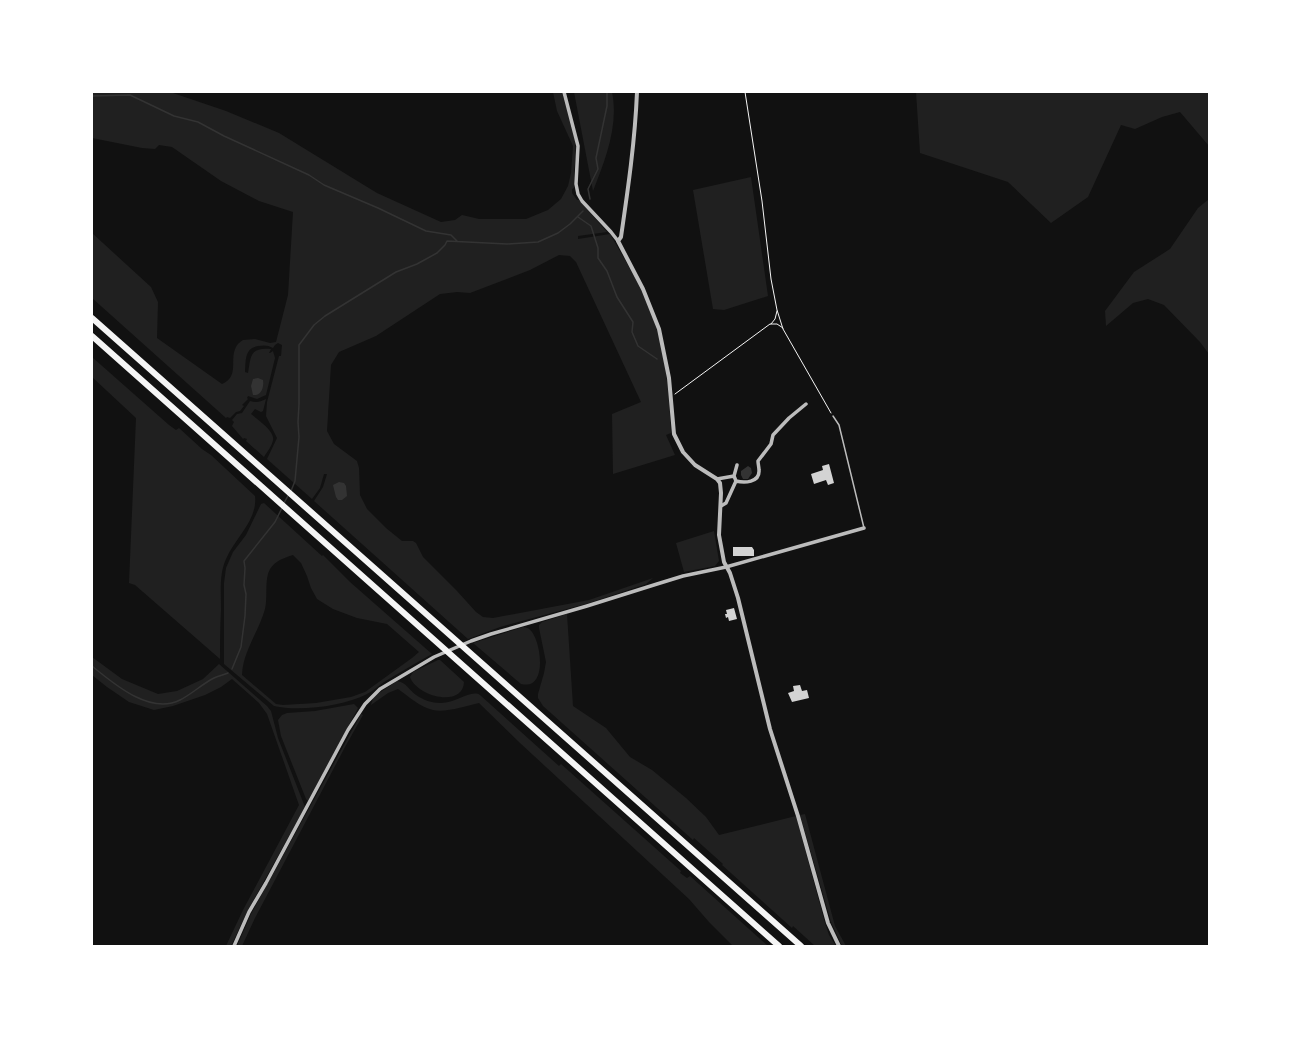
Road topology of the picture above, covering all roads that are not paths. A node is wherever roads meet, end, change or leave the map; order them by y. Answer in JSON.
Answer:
{"nodes":[{"id":1,"x":564,"y":92,"type":"edge"},
{"id":2,"x":637,"y":92,"type":"edge"},
{"id":3,"x":618,"y":241,"type":"junction"},
{"id":4,"x":92,"y":318,"type":"edge"},
{"id":5,"x":92,"y":336,"type":"edge"},
{"id":6,"x":806,"y":404,"type":"dead end"},
{"id":7,"x":833,"y":416,"type":"road end"},
{"id":8,"x":737,"y":465,"type":"dead end"},
{"id":9,"x":734,"y":476,"type":"junction"},
{"id":10,"x":717,"y":479,"type":"junction"},
{"id":11,"x":736,"y":481,"type":"junction"},
{"id":12,"x":721,"y":506,"type":"junction"},
{"id":13,"x":864,"y":528,"type":"joint"},
{"id":14,"x":726,"y":567,"type":"junction"},
{"id":15,"x":234,"y":946,"type":"edge"},
{"id":16,"x":779,"y":946,"type":"edge"},
{"id":17,"x":801,"y":946,"type":"edge"},
{"id":18,"x":839,"y":946,"type":"edge"}],
"edges":[{"from":1,"to":3,"type":"street"},
{"from":2,"to":3,"type":"street"},
{"from":3,"to":10,"type":"street"},
{"from":4,"to":17,"type":"highway"},
{"from":5,"to":16,"type":"highway"},
{"from":6,"to":11,"type":"street"},
{"from":7,"to":13,"type":"lane"},
{"from":8,"to":9,"type":"street"},
{"from":9,"to":10,"type":"street"},
{"from":9,"to":11,"type":"street"},
{"from":10,"to":12,"type":"street"},
{"from":11,"to":12,"type":"street"},
{"from":12,"to":14,"type":"street"},
{"from":13,"to":14,"type":"street"},
{"from":14,"to":15,"type":"street"},
{"from":14,"to":18,"type":"street"}]}
